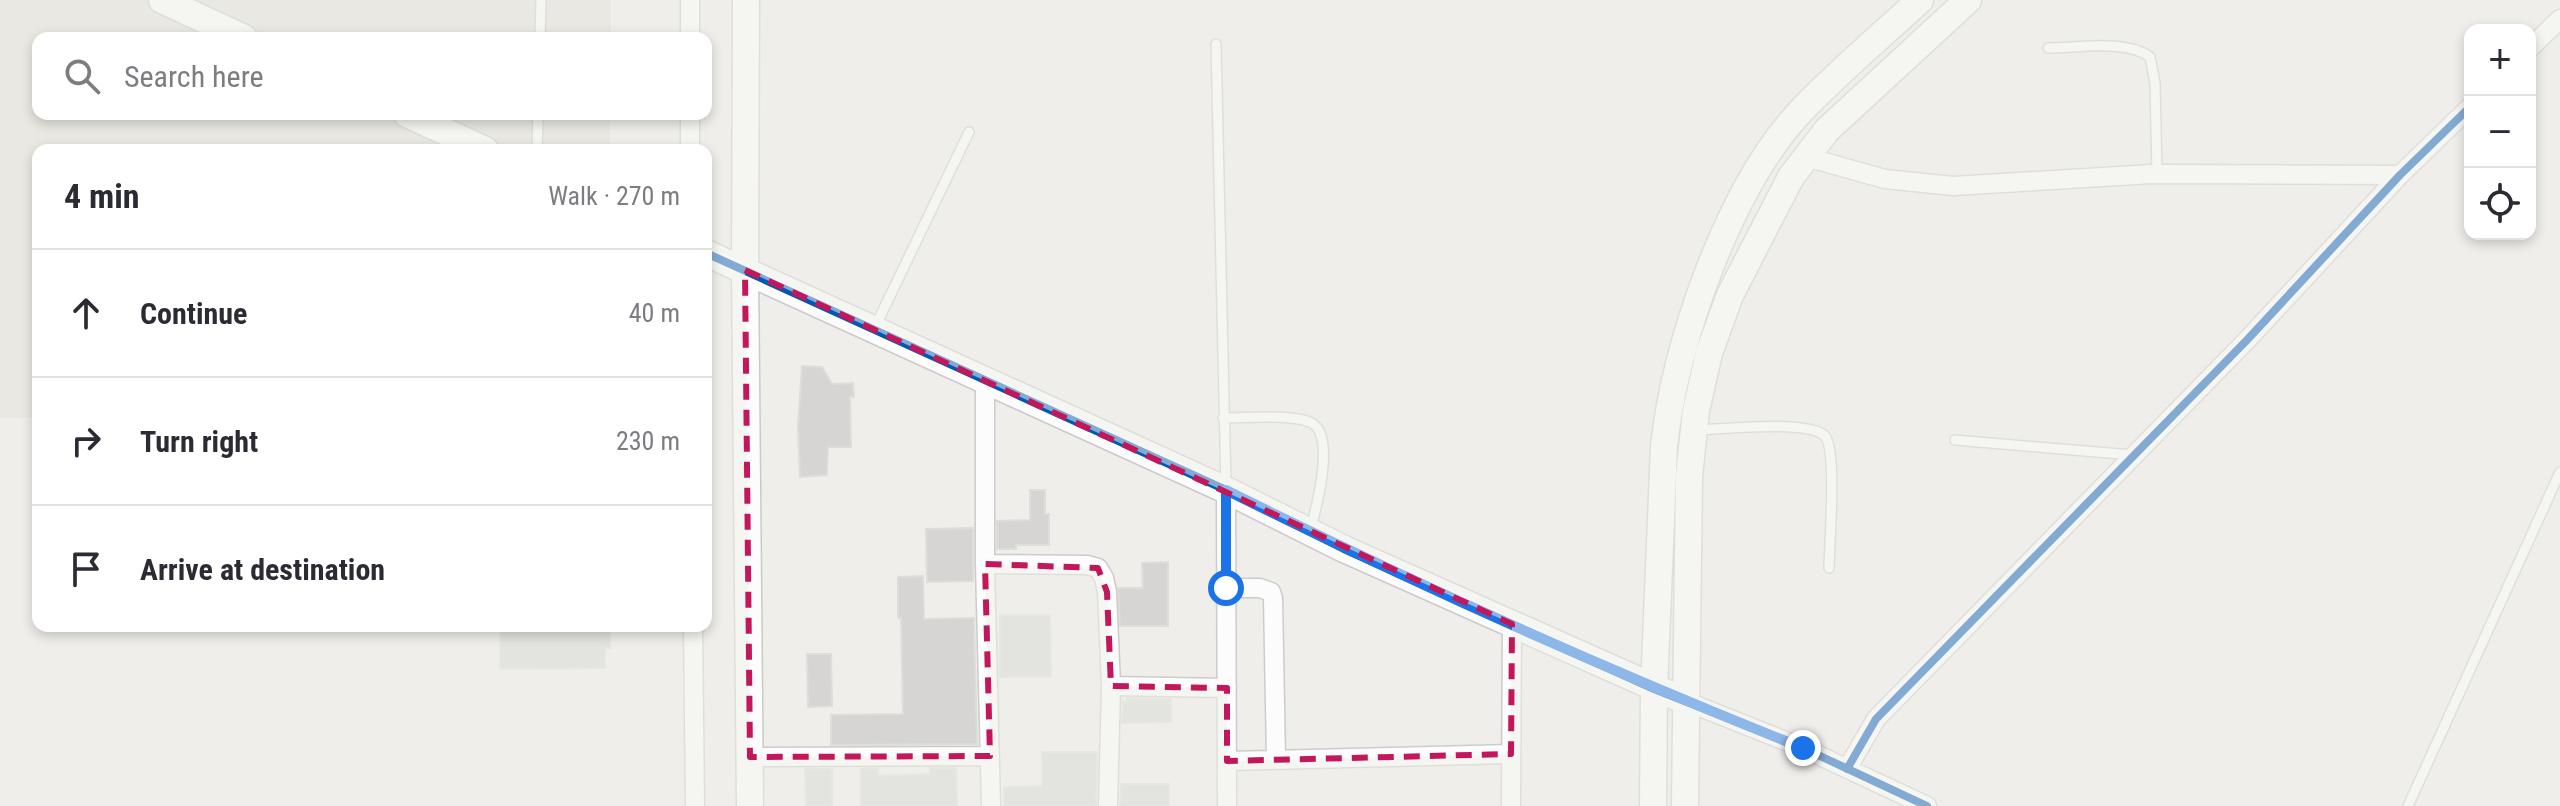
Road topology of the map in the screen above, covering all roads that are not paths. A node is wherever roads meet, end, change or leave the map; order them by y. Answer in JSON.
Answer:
{"nodes":[{"id":1,"x":162,"y":0,"type":"edge"},
{"id":2,"x":541,"y":0,"type":"edge"},
{"id":3,"x":690,"y":0,"type":"edge"},
{"id":4,"x":746,"y":0,"type":"edge"},
{"id":5,"x":1920,"y":0,"type":"edge"},
{"id":6,"x":1968,"y":0,"type":"edge"},
{"id":7,"x":2560,"y":19,"type":"edge"},
{"id":8,"x":231,"y":32,"type":"edge"},
{"id":9,"x":540,"y":32,"type":"edge"},
{"id":10,"x":690,"y":32,"type":"edge"},
{"id":11,"x":2536,"y":42,"type":"edge"},
{"id":12,"x":1216,"y":44,"type":"dead end"},
{"id":13,"x":2048,"y":48,"type":"dead end"},
{"id":14,"x":2464,"y":113,"type":"edge"},
{"id":15,"x":420,"y":120,"type":"edge"},
{"id":16,"x":538,"y":120,"type":"edge"},
{"id":17,"x":690,"y":120,"type":"edge"},
{"id":18,"x":969,"y":132,"type":"dead end"},
{"id":19,"x":472,"y":144,"type":"edge"},
{"id":20,"x":537,"y":144,"type":"edge"},
{"id":21,"x":690,"y":144,"type":"edge"},
{"id":22,"x":1806,"y":157,"type":"junction"},
{"id":23,"x":2157,"y":174,"type":"junction"},
{"id":24,"x":2400,"y":175,"type":"junction"},
{"id":25,"x":712,"y":256,"type":"edge"},
{"id":26,"x":745,"y":270,"type":"junction"},
{"id":27,"x":874,"y":330,"type":"junction"},
{"id":28,"x":985,"y":382,"type":"junction"},
{"id":29,"x":1223,"y":418,"type":"junction"},
{"id":30,"x":1694,"y":430,"type":"junction"},
{"id":31,"x":1955,"y":440,"type":"dead end"},
{"id":32,"x":2132,"y":455,"type":"junction"},
{"id":33,"x":2560,"y":472,"type":"edge"},
{"id":34,"x":1226,"y":490,"type":"junction"},
{"id":35,"x":1310,"y":532,"type":"junction"},
{"id":36,"x":985,"y":564,"type":"junction"},
{"id":37,"x":1829,"y":568,"type":"dead end"},
{"id":38,"x":1226,"y":588,"type":"junction"},
{"id":39,"x":1512,"y":624,"type":"junction"},
{"id":40,"x":693,"y":632,"type":"edge"},
{"id":41,"x":1111,"y":686,"type":"junction"},
{"id":42,"x":1227,"y":688,"type":"junction"},
{"id":43,"x":1654,"y":689,"type":"junction"},
{"id":44,"x":1685,"y":701,"type":"junction"},
{"id":45,"x":1511,"y":754,"type":"junction"},
{"id":46,"x":990,"y":756,"type":"junction"},
{"id":47,"x":750,"y":757,"type":"junction"},
{"id":48,"x":1276,"y":758,"type":"junction"},
{"id":49,"x":1227,"y":761,"type":"junction"},
{"id":50,"x":1847,"y":769,"type":"junction"},
{"id":51,"x":695,"y":806,"type":"edge"},
{"id":52,"x":750,"y":806,"type":"edge"},
{"id":53,"x":991,"y":806,"type":"edge"},
{"id":54,"x":1108,"y":806,"type":"edge"},
{"id":55,"x":1227,"y":806,"type":"edge"},
{"id":56,"x":1511,"y":806,"type":"edge"},
{"id":57,"x":1653,"y":806,"type":"edge"},
{"id":58,"x":1685,"y":806,"type":"edge"},
{"id":59,"x":1927,"y":806,"type":"edge"},
{"id":60,"x":2408,"y":806,"type":"edge"}],
"edges":[{"from":1,"to":8,"type":"street"},
{"from":2,"to":9,"type":"lane"},
{"from":3,"to":10,"type":"street"},
{"from":4,"to":26,"type":"street"},
{"from":5,"to":43,"type":"street"},
{"from":6,"to":22,"type":"street"},
{"from":7,"to":11,"type":"street"},
{"from":12,"to":29,"type":"lane"},
{"from":13,"to":23,"type":"lane"},
{"from":14,"to":24,"type":"street"},
{"from":15,"to":19,"type":"street"},
{"from":16,"to":20,"type":"lane"},
{"from":17,"to":21,"type":"street"},
{"from":18,"to":27,"type":"lane"},
{"from":22,"to":23,"type":"street"},
{"from":22,"to":30,"type":"street"},
{"from":23,"to":24,"type":"street"},
{"from":24,"to":32,"type":"street"},
{"from":25,"to":26,"type":"street"},
{"from":26,"to":27,"type":"street"},
{"from":26,"to":47,"type":"street"},
{"from":27,"to":28,"type":"street"},
{"from":28,"to":34,"type":"street"},
{"from":28,"to":36,"type":"street"},
{"from":29,"to":34,"type":"lane"},
{"from":29,"to":35,"type":"lane"},
{"from":30,"to":37,"type":"lane"},
{"from":30,"to":44,"type":"street"},
{"from":31,"to":32,"type":"lane"},
{"from":32,"to":50,"type":"street"},
{"from":33,"to":60,"type":"lane"},
{"from":34,"to":35,"type":"street"},
{"from":34,"to":38,"type":"street"},
{"from":35,"to":39,"type":"street"},
{"from":36,"to":41,"type":"street"},
{"from":36,"to":46,"type":"street"},
{"from":38,"to":42,"type":"street"},
{"from":38,"to":48,"type":"street"},
{"from":39,"to":43,"type":"street"},
{"from":39,"to":45,"type":"street"},
{"from":40,"to":51,"type":"street"},
{"from":41,"to":42,"type":"street"},
{"from":41,"to":54,"type":"street"},
{"from":42,"to":49,"type":"street"},
{"from":43,"to":44,"type":"street"},
{"from":43,"to":57,"type":"street"},
{"from":44,"to":50,"type":"street"},
{"from":44,"to":58,"type":"street"},
{"from":45,"to":48,"type":"street"},
{"from":45,"to":56,"type":"street"},
{"from":46,"to":47,"type":"street"},
{"from":46,"to":53,"type":"street"},
{"from":47,"to":52,"type":"street"},
{"from":48,"to":49,"type":"street"},
{"from":49,"to":55,"type":"street"},
{"from":50,"to":59,"type":"street"}]}
